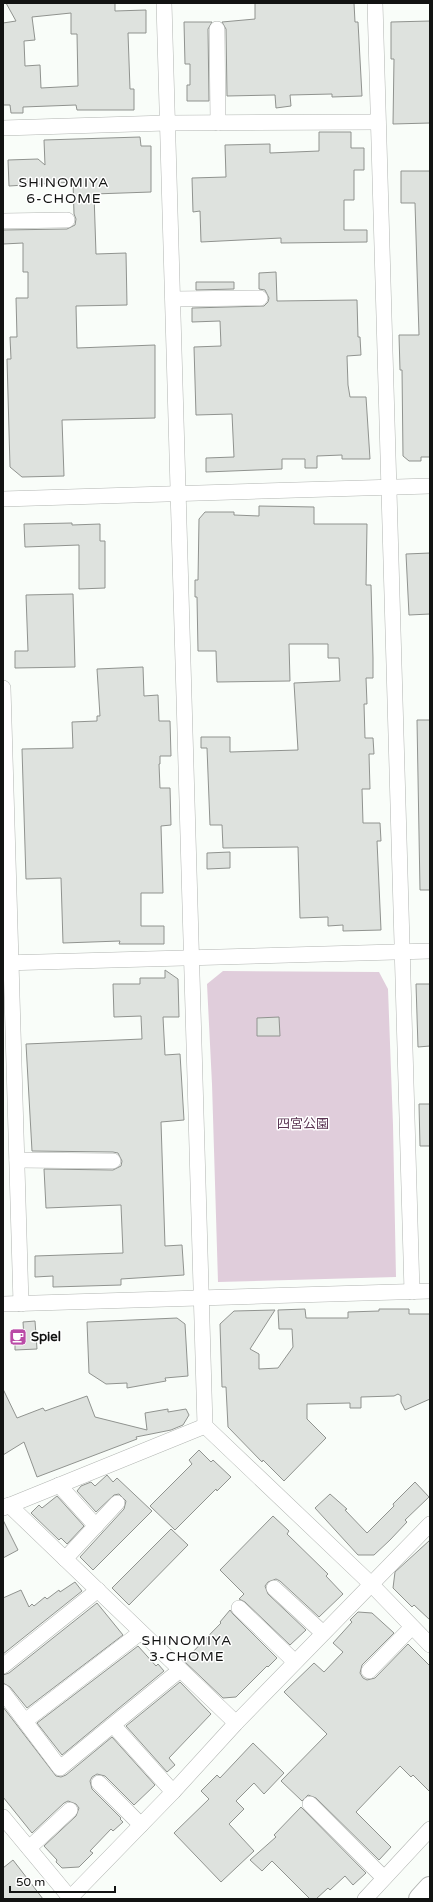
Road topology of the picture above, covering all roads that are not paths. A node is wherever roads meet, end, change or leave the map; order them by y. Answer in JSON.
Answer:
{"nodes":[{"id":1,"x":164,"y":3,"type":"edge"},
{"id":2,"x":375,"y":3,"type":"edge"},
{"id":3,"x":216,"y":29,"type":"dead end"},
{"id":4,"x":378,"y":122,"type":"junction"},
{"id":5,"x":167,"y":123,"type":"junction"},
{"id":6,"x":218,"y":123,"type":"junction"},
{"id":7,"x":3,"y":128,"type":"edge"},
{"id":8,"x":67,"y":220,"type":"dead end"},
{"id":9,"x":3,"y":221,"type":"edge"},
{"id":10,"x":260,"y":298,"type":"dead end"},
{"id":11,"x":173,"y":299,"type":"junction"},
{"id":12,"x":430,"y":486,"type":"edge"},
{"id":13,"x":389,"y":487,"type":"junction"},
{"id":14,"x":179,"y":494,"type":"junction"},
{"id":15,"x":3,"y":499,"type":"edge"},
{"id":16,"x":3,"y":688,"type":"edge"},
{"id":17,"x":5,"y":803,"type":"edge"},
{"id":18,"x":403,"y":951,"type":"junction"},
{"id":19,"x":430,"y":951,"type":"edge"},
{"id":20,"x":192,"y":958,"type":"junction"},
{"id":21,"x":7,"y":963,"type":"edge"},
{"id":22,"x":8,"y":1029,"type":"edge"},
{"id":23,"x":9,"y":1116,"type":"edge"},
{"id":24,"x":17,"y":1160,"type":"junction"},
{"id":25,"x":113,"y":1161,"type":"dead end"},
{"id":26,"x":430,"y":1291,"type":"edge"},
{"id":27,"x":412,"y":1292,"type":"junction"},
{"id":28,"x":202,"y":1299,"type":"junction"},
{"id":29,"x":3,"y":1304,"type":"edge"},
{"id":30,"x":21,"y":1304,"type":"junction"},
{"id":31,"x":205,"y":1426,"type":"junction"},
{"id":32,"x":59,"y":1485,"type":"junction"},
{"id":33,"x":117,"y":1503,"type":"dead end"},
{"id":34,"x":6,"y":1506,"type":"edge"},
{"id":35,"x":430,"y":1524,"type":"edge"},
{"id":36,"x":96,"y":1526,"type":"junction"},
{"id":37,"x":65,"y":1559,"type":"junction"},
{"id":38,"x":371,"y":1584,"type":"junction"},
{"id":39,"x":274,"y":1588,"type":"dead end"},
{"id":40,"x":98,"y":1590,"type":"junction"},
{"id":41,"x":239,"y":1608,"type":"dead end"},
{"id":42,"x":412,"y":1627,"type":"junction"},
{"id":43,"x":140,"y":1632,"type":"junction"},
{"id":44,"x":323,"y":1633,"type":"junction"},
{"id":45,"x":430,"y":1645,"type":"edge"},
{"id":46,"x":295,"y":1662,"type":"junction"},
{"id":47,"x":3,"y":1666,"type":"edge"},
{"id":48,"x":180,"y":1670,"type":"junction"},
{"id":49,"x":368,"y":1671,"type":"dead end"},
{"id":50,"x":3,"y":1692,"type":"edge"},
{"id":51,"x":25,"y":1721,"type":"junction"},
{"id":52,"x":236,"y":1723,"type":"junction"},
{"id":53,"x":113,"y":1725,"type":"junction"},
{"id":54,"x":99,"y":1782,"type":"dead end"},
{"id":55,"x":173,"y":1792,"type":"junction"},
{"id":56,"x":310,"y":1804,"type":"dead end"},
{"id":57,"x":70,"y":1810,"type":"dead end"},
{"id":58,"x":3,"y":1817,"type":"edge"},
{"id":59,"x":141,"y":1825,"type":"junction"},
{"id":60,"x":430,"y":1829,"type":"edge"},
{"id":61,"x":29,"y":1848,"type":"junction"},
{"id":62,"x":384,"y":1878,"type":"junction"},
{"id":63,"x":430,"y":1888,"type":"edge"},
{"id":64,"x":430,"y":1893,"type":"edge"},
{"id":65,"x":70,"y":1899,"type":"edge"},
{"id":66,"x":365,"y":1899,"type":"edge"},
{"id":67,"x":420,"y":1899,"type":"edge"},
{"id":68,"x":424,"y":1899,"type":"edge"}],
"edges":[{"from":1,"to":5,"type":"street"},
{"from":2,"to":4,"type":"street"},
{"from":3,"to":6,"type":"street"},
{"from":4,"to":6,"type":"street"},
{"from":4,"to":13,"type":"street"},
{"from":5,"to":6,"type":"street"},
{"from":5,"to":7,"type":"street"},
{"from":5,"to":11,"type":"street"},
{"from":8,"to":9,"type":"street"},
{"from":10,"to":11,"type":"street"},
{"from":11,"to":14,"type":"street"},
{"from":12,"to":13,"type":"street"},
{"from":13,"to":14,"type":"street"},
{"from":13,"to":18,"type":"street"},
{"from":14,"to":15,"type":"street"},
{"from":14,"to":20,"type":"street"},
{"from":16,"to":17,"type":"street"},
{"from":17,"to":21,"type":"street"},
{"from":18,"to":19,"type":"street"},
{"from":18,"to":20,"type":"street"},
{"from":18,"to":27,"type":"street"},
{"from":20,"to":21,"type":"street"},
{"from":20,"to":28,"type":"street"},
{"from":21,"to":22,"type":"street"},
{"from":22,"to":23,"type":"street"},
{"from":23,"to":24,"type":"street"},
{"from":24,"to":25,"type":"street"},
{"from":24,"to":30,"type":"street"},
{"from":26,"to":27,"type":"street"},
{"from":27,"to":28,"type":"street"},
{"from":28,"to":30,"type":"street"},
{"from":28,"to":31,"type":"street"},
{"from":29,"to":30,"type":"street"},
{"from":31,"to":32,"type":"street"},
{"from":31,"to":38,"type":"street"},
{"from":32,"to":34,"type":"street"},
{"from":32,"to":36,"type":"street"},
{"from":33,"to":36,"type":"street"},
{"from":34,"to":37,"type":"street"},
{"from":35,"to":38,"type":"street"},
{"from":36,"to":37,"type":"street"},
{"from":37,"to":40,"type":"street"},
{"from":38,"to":42,"type":"street"},
{"from":38,"to":44,"type":"street"},
{"from":39,"to":44,"type":"street"},
{"from":40,"to":43,"type":"street"},
{"from":40,"to":47,"type":"street"},
{"from":41,"to":46,"type":"street"},
{"from":42,"to":45,"type":"street"},
{"from":42,"to":49,"type":"street"},
{"from":43,"to":48,"type":"street"},
{"from":43,"to":51,"type":"street"},
{"from":44,"to":46,"type":"street"},
{"from":46,"to":52,"type":"street"},
{"from":48,"to":52,"type":"street"},
{"from":48,"to":53,"type":"street"},
{"from":50,"to":51,"type":"street"},
{"from":51,"to":53,"type":"street"},
{"from":52,"to":55,"type":"street"},
{"from":53,"to":55,"type":"street"},
{"from":54,"to":59,"type":"street"},
{"from":55,"to":59,"type":"street"},
{"from":56,"to":62,"type":"street"},
{"from":57,"to":61,"type":"street"},
{"from":58,"to":61,"type":"street"},
{"from":59,"to":65,"type":"street"},
{"from":60,"to":62,"type":"street"},
{"from":61,"to":65,"type":"street"},
{"from":62,"to":66,"type":"street"},
{"from":63,"to":67,"type":"highway"},
{"from":64,"to":68,"type":"highway"}]}
